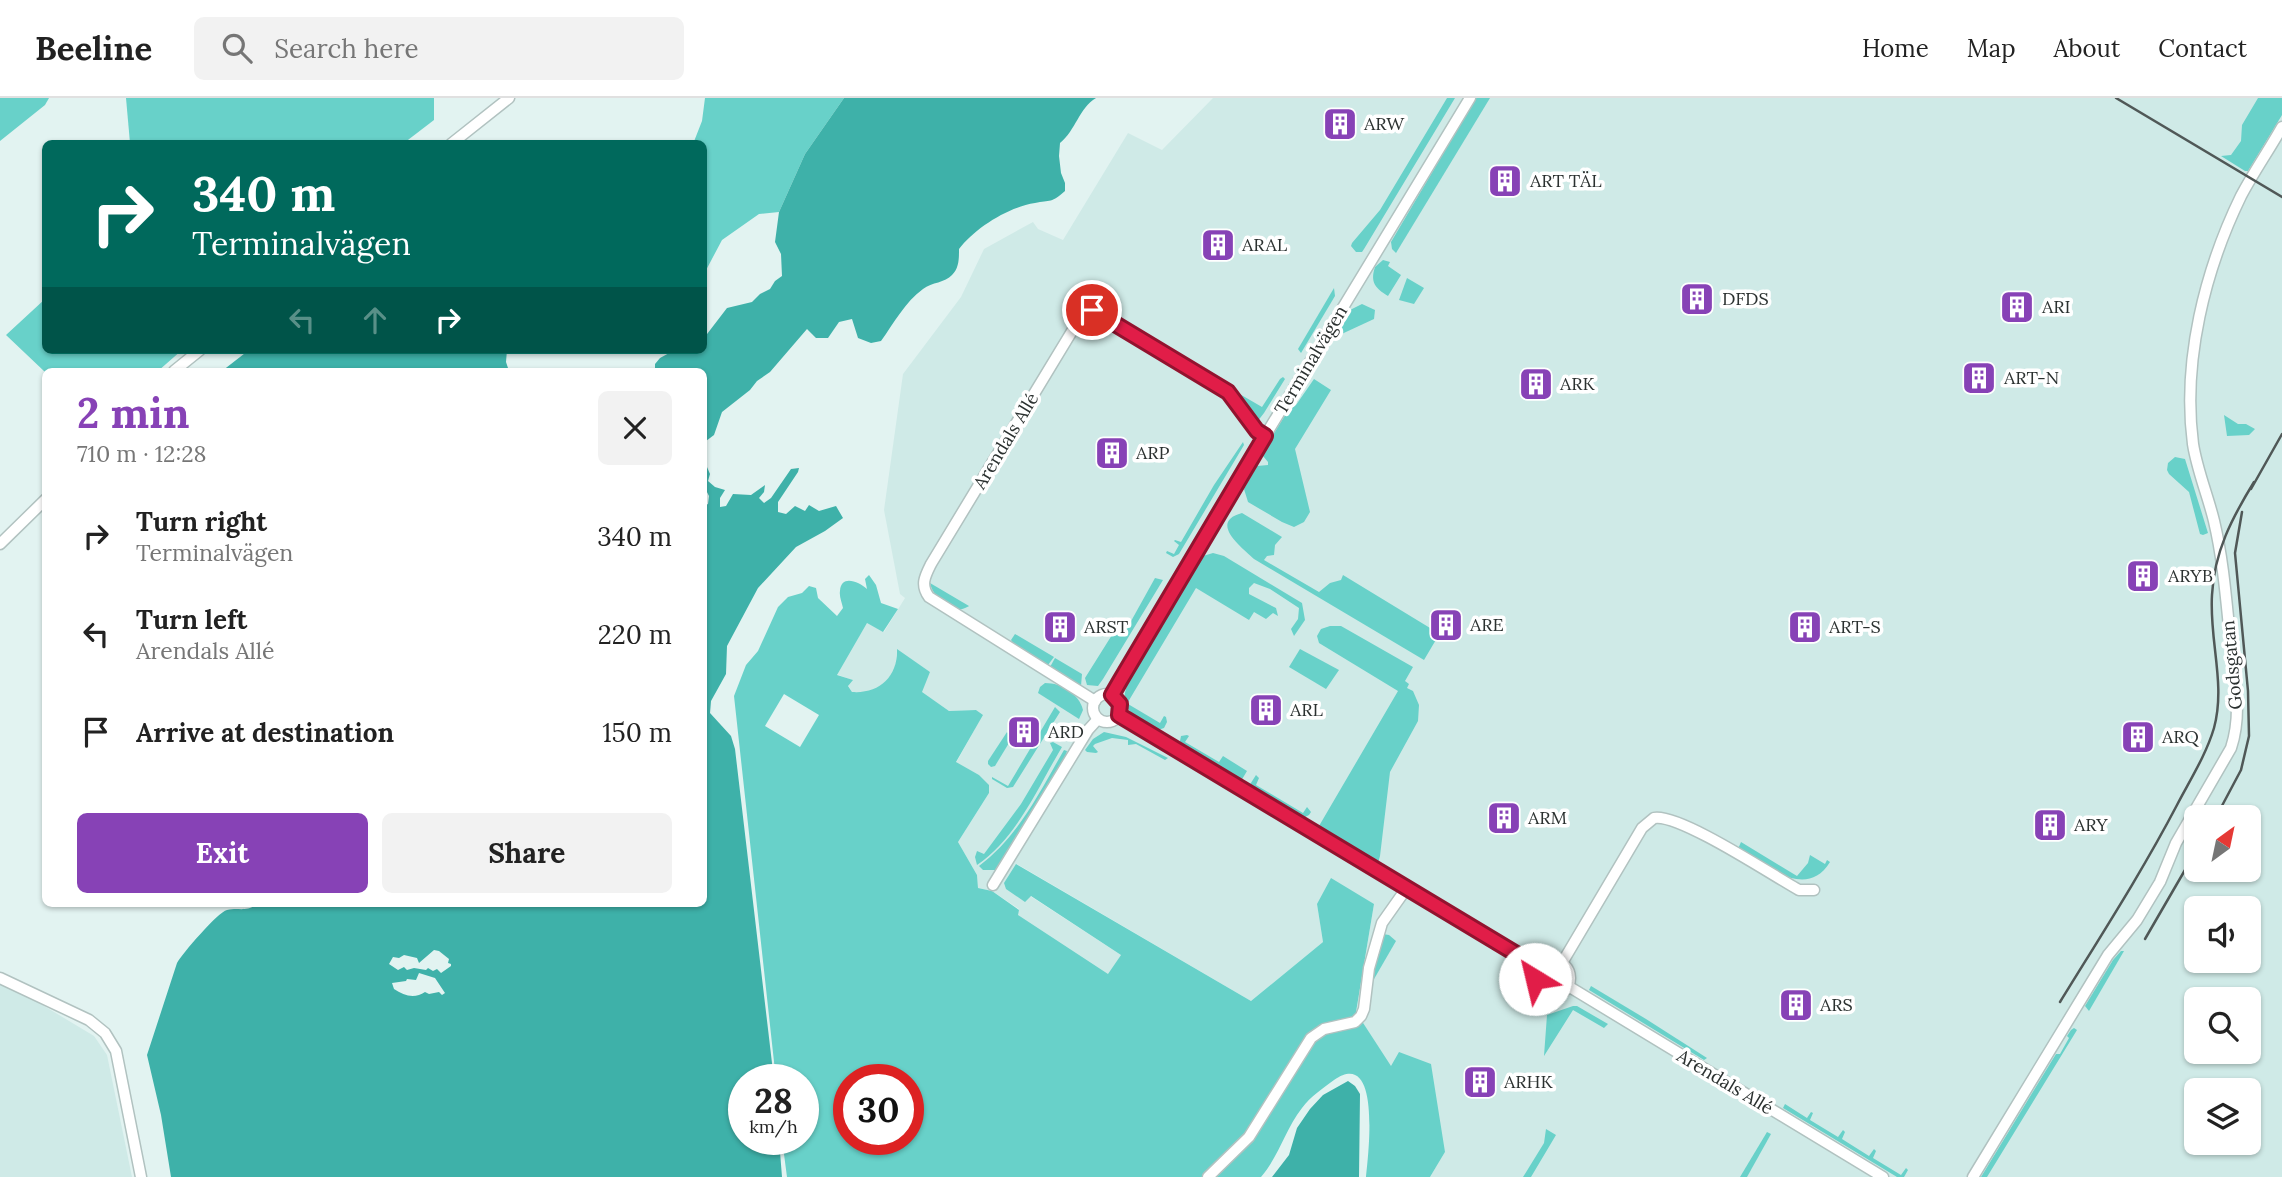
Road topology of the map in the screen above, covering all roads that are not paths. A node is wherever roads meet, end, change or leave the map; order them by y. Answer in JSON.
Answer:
{"nodes":[{"id":1,"x":509,"y":98,"type":"edge"},
{"id":2,"x":1470,"y":98,"type":"edge"},
{"id":3,"x":2282,"y":127,"type":"edge"},
{"id":4,"x":456,"y":140,"type":"edge"},
{"id":5,"x":195,"y":354,"type":"edge"},
{"id":6,"x":178,"y":368,"type":"edge"},
{"id":7,"x":1265,"y":436,"type":"junction"},
{"id":8,"x":42,"y":503,"type":"edge"},
{"id":9,"x":0,"y":544,"type":"edge"},
{"id":10,"x":1112,"y":695,"type":"junction"},
{"id":11,"x":1095,"y":701,"type":"junction"},
{"id":12,"x":1119,"y":715,"type":"junction"},
{"id":13,"x":1098,"y":719,"type":"junction"},
{"id":14,"x":993,"y":885,"type":"dead end"},
{"id":15,"x":1406,"y":889,"type":"junction"},
{"id":16,"x":1814,"y":890,"type":"dead end"},
{"id":17,"x":1562,"y":963,"type":"junction"},
{"id":18,"x":1538,"y":967,"type":"junction"},
{"id":19,"x":0,"y":978,"type":"edge"},
{"id":20,"x":1568,"y":986,"type":"junction"},
{"id":21,"x":141,"y":1177,"type":"edge"},
{"id":22,"x":1208,"y":1177,"type":"edge"},
{"id":23,"x":1883,"y":1177,"type":"edge"},
{"id":24,"x":1973,"y":1177,"type":"edge"}],
"edges":[{"from":1,"to":4,"type":"street"},
{"from":2,"to":7,"type":"street","name":"Terminalvägen"},
{"from":3,"to":24,"type":"street","name":"Godsgatan"},
{"from":5,"to":6,"type":"street"},
{"from":7,"to":10,"type":"street","name":"Terminalvägen"},
{"from":7,"to":11,"type":"street","name":"Arendals Allé"},
{"from":8,"to":9,"type":"street"},
{"from":10,"to":11,"type":"street"},
{"from":10,"to":12,"type":"street"},
{"from":11,"to":13,"type":"street"},
{"from":12,"to":13,"type":"street"},
{"from":12,"to":15,"type":"street"},
{"from":13,"to":14,"type":"street"},
{"from":15,"to":18,"type":"street"},
{"from":15,"to":22,"type":"street"},
{"from":16,"to":17,"type":"street"},
{"from":17,"to":18,"type":"street"},
{"from":17,"to":20,"type":"street"},
{"from":18,"to":20,"type":"street"},
{"from":19,"to":21,"type":"street"},
{"from":20,"to":23,"type":"street","name":"Arendals Allé"}]}
